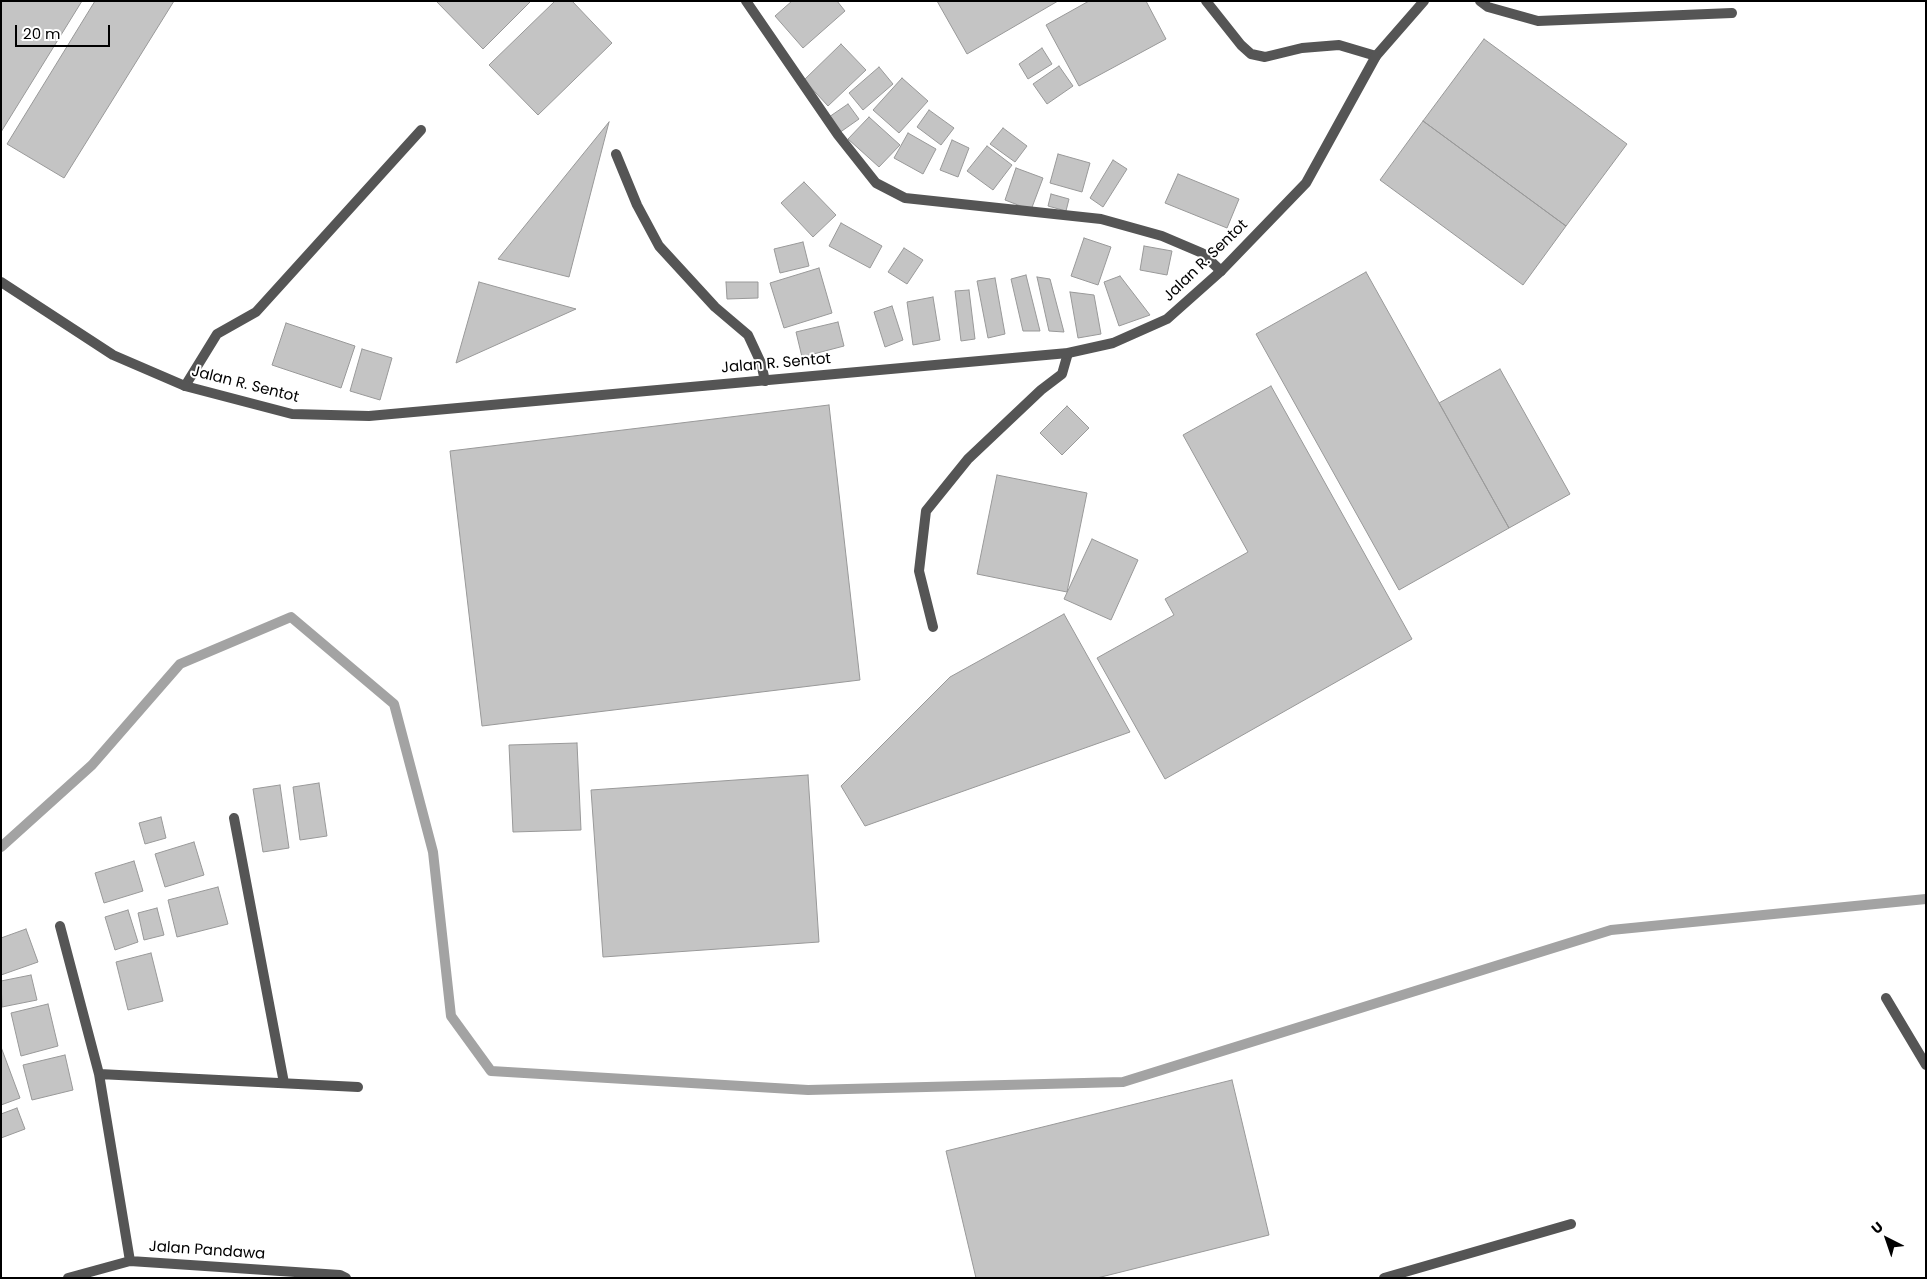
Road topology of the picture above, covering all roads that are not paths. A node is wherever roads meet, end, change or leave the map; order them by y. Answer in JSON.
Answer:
{"nodes":[{"id":1,"x":746,"y":1,"type":"edge"},
{"id":2,"x":1206,"y":1,"type":"edge"},
{"id":3,"x":1424,"y":1,"type":"edge"},
{"id":4,"x":1480,"y":1,"type":"edge"},
{"id":5,"x":1732,"y":13,"type":"dead end"},
{"id":6,"x":1376,"y":56,"type":"junction"},
{"id":7,"x":420,"y":130,"type":"dead end"},
{"id":8,"x":616,"y":154,"type":"dead end"},
{"id":9,"x":1221,"y":271,"type":"junction"},
{"id":10,"x":1,"y":282,"type":"edge"},
{"id":11,"x":1068,"y":353,"type":"junction"},
{"id":12,"x":765,"y":380,"type":"junction"},
{"id":13,"x":185,"y":386,"type":"junction"},
{"id":14,"x":933,"y":626,"type":"dead end"},
{"id":15,"x":234,"y":818,"type":"dead end"},
{"id":16,"x":60,"y":926,"type":"dead end"},
{"id":17,"x":1886,"y":998,"type":"dead end"},
{"id":18,"x":1926,"y":1065,"type":"edge"},
{"id":19,"x":99,"y":1074,"type":"junction"},
{"id":20,"x":284,"y":1083,"type":"junction"},
{"id":21,"x":358,"y":1087,"type":"dead end"},
{"id":22,"x":1571,"y":1224,"type":"dead end"},
{"id":23,"x":130,"y":1261,"type":"junction"},
{"id":24,"x":68,"y":1278,"type":"edge"},
{"id":25,"x":346,"y":1278,"type":"edge"},
{"id":26,"x":1384,"y":1278,"type":"edge"}],
"edges":[{"from":1,"to":9,"type":"street"},
{"from":2,"to":6,"type":"street"},
{"from":3,"to":6,"type":"street","name":"Jalan R. Sentot"},
{"from":4,"to":5,"type":"street"},
{"from":6,"to":9,"type":"street","name":"Jalan R. Sentot"},
{"from":7,"to":13,"type":"street"},
{"from":8,"to":12,"type":"street"},
{"from":9,"to":11,"type":"street","name":"Jalan R. Sentot"},
{"from":10,"to":13,"type":"street","name":"Jalan R. Sentot"},
{"from":11,"to":12,"type":"street","name":"Jalan R. Sentot"},
{"from":11,"to":14,"type":"street"},
{"from":12,"to":13,"type":"street","name":"Jalan R. Sentot"},
{"from":15,"to":20,"type":"street"},
{"from":16,"to":19,"type":"street"},
{"from":17,"to":18,"type":"street"},
{"from":19,"to":20,"type":"street"},
{"from":19,"to":23,"type":"street"},
{"from":20,"to":21,"type":"street"},
{"from":22,"to":26,"type":"street"},
{"from":23,"to":24,"type":"street","name":"Jalan Pandawa"},
{"from":23,"to":25,"type":"street","name":"Jalan Pandawa"}]}
